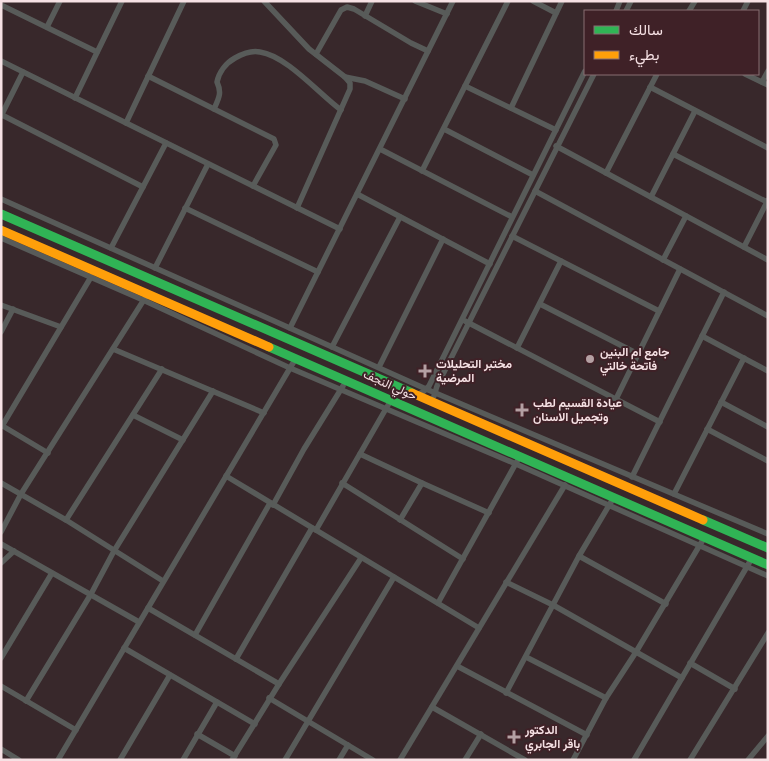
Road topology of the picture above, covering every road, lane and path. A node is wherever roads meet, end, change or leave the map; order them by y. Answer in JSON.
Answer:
{"nodes":[{"id":1,"x":60,"y":1,"type":"edge"},
{"id":2,"x":122,"y":1,"type":"edge"},
{"id":3,"x":184,"y":1,"type":"edge"},
{"id":4,"x":264,"y":1,"type":"edge"},
{"id":5,"x":372,"y":1,"type":"edge"},
{"id":6,"x":415,"y":1,"type":"edge"},
{"id":7,"x":454,"y":1,"type":"edge"},
{"id":8,"x":508,"y":1,"type":"edge"},
{"id":9,"x":533,"y":1,"type":"edge"},
{"id":10,"x":562,"y":1,"type":"edge"},
{"id":11,"x":620,"y":1,"type":"edge"},
{"id":12,"x":1,"y":5,"type":"edge"},
{"id":13,"x":616,"y":9,"type":"edge"},
{"id":14,"x":556,"y":13,"type":"junction"},
{"id":15,"x":447,"y":14,"type":"junction"},
{"id":16,"x":364,"y":16,"type":"junction"},
{"id":17,"x":47,"y":27,"type":"junction"},
{"id":18,"x":98,"y":52,"type":"junction"},
{"id":19,"x":428,"y":52,"type":"junction"},
{"id":20,"x":316,"y":54,"type":"junction"},
{"id":21,"x":1,"y":61,"type":"edge"},
{"id":22,"x":768,"y":71,"type":"edge"},
{"id":23,"x":23,"y":72,"type":"junction"},
{"id":24,"x":584,"y":73,"type":"edge"},
{"id":25,"x":593,"y":75,"type":"edge"},
{"id":26,"x":656,"y":75,"type":"edge"},
{"id":27,"x":747,"y":75,"type":"edge"},
{"id":28,"x":148,"y":76,"type":"junction"},
{"id":29,"x":345,"y":78,"type":"junction"},
{"id":30,"x":765,"y":84,"type":"edge"},
{"id":31,"x":465,"y":86,"type":"junction"},
{"id":32,"x":650,"y":87,"type":"junction"},
{"id":33,"x":75,"y":98,"type":"junction"},
{"id":34,"x":405,"y":99,"type":"junction"},
{"id":35,"x":510,"y":108,"type":"junction"},
{"id":36,"x":214,"y":109,"type":"junction"},
{"id":37,"x":341,"y":110,"type":"junction"},
{"id":38,"x":695,"y":110,"type":"junction"},
{"id":39,"x":2,"y":116,"type":"edge"},
{"id":40,"x":126,"y":123,"type":"junction"},
{"id":41,"x":444,"y":129,"type":"junction"},
{"id":42,"x":556,"y":130,"type":"junction"},
{"id":43,"x":166,"y":143,"type":"junction"},
{"id":44,"x":550,"y":143,"type":"junction"},
{"id":45,"x":557,"y":147,"type":"junction"},
{"id":46,"x":768,"y":148,"type":"edge"},
{"id":47,"x":380,"y":149,"type":"junction"},
{"id":48,"x":673,"y":154,"type":"junction"},
{"id":49,"x":208,"y":164,"type":"junction"},
{"id":50,"x":422,"y":171,"type":"junction"},
{"id":51,"x":606,"y":173,"type":"junction"},
{"id":52,"x":534,"y":174,"type":"junction"},
{"id":53,"x":253,"y":186,"type":"junction"},
{"id":54,"x":143,"y":187,"type":"junction"},
{"id":55,"x":535,"y":191,"type":"junction"},
{"id":56,"x":357,"y":194,"type":"junction"},
{"id":57,"x":651,"y":197,"type":"junction"},
{"id":58,"x":1,"y":199,"type":"edge"},
{"id":59,"x":767,"y":201,"type":"edge"},
{"id":60,"x":186,"y":208,"type":"junction"},
{"id":61,"x":297,"y":208,"type":"junction"},
{"id":62,"x":1,"y":214,"type":"edge"},
{"id":63,"x":400,"y":216,"type":"junction"},
{"id":64,"x":686,"y":216,"type":"junction"},
{"id":65,"x":512,"y":217,"type":"junction"},
{"id":66,"x":340,"y":229,"type":"junction"},
{"id":67,"x":1,"y":230,"type":"edge"},
{"id":68,"x":512,"y":236,"type":"junction"},
{"id":69,"x":1,"y":238,"type":"edge"},
{"id":70,"x":443,"y":239,"type":"junction"},
{"id":71,"x":744,"y":247,"type":"junction"},
{"id":72,"x":111,"y":248,"type":"junction"},
{"id":73,"x":57,"y":258,"type":"junction"},
{"id":74,"x":663,"y":260,"type":"junction"},
{"id":75,"x":768,"y":260,"type":"edge"},
{"id":76,"x":562,"y":261,"type":"junction"},
{"id":77,"x":489,"y":263,"type":"junction"},
{"id":78,"x":496,"y":267,"type":"junction"},
{"id":79,"x":155,"y":268,"type":"junction"},
{"id":80,"x":680,"y":269,"type":"junction"},
{"id":81,"x":318,"y":272,"type":"junction"},
{"id":82,"x":91,"y":277,"type":"junction"},
{"id":83,"x":724,"y":292,"type":"junction"},
{"id":84,"x":145,"y":297,"type":"junction"},
{"id":85,"x":540,"y":304,"type":"junction"},
{"id":86,"x":1,"y":305,"type":"edge"},
{"id":87,"x":13,"y":309,"type":"junction"},
{"id":88,"x":659,"y":311,"type":"junction"},
{"id":89,"x":767,"y":314,"type":"edge"},
{"id":90,"x":236,"y":316,"type":"junction"},
{"id":91,"x":196,"y":319,"type":"junction"},
{"id":92,"x":460,"y":320,"type":"junction"},
{"id":93,"x":468,"y":323,"type":"junction"},
{"id":94,"x":61,"y":326,"type":"junction"},
{"id":95,"x":261,"y":327,"type":"junction"},
{"id":96,"x":229,"y":328,"type":"junction"},
{"id":97,"x":290,"y":328,"type":"junction"},
{"id":98,"x":1,"y":332,"type":"edge"},
{"id":99,"x":702,"y":336,"type":"junction"},
{"id":100,"x":256,"y":340,"type":"junction"},
{"id":101,"x":332,"y":347,"type":"junction"},
{"id":102,"x":517,"y":348,"type":"junction"},
{"id":103,"x":113,"y":349,"type":"junction"},
{"id":104,"x":638,"y":354,"type":"junction"},
{"id":105,"x":296,"y":358,"type":"junction"},
{"id":106,"x":744,"y":358,"type":"junction"},
{"id":107,"x":379,"y":367,"type":"junction"},
{"id":108,"x":290,"y":368,"type":"junction"},
{"id":109,"x":162,"y":369,"type":"junction"},
{"id":110,"x":768,"y":371,"type":"edge"},
{"id":111,"x":347,"y":380,"type":"junction"},
{"id":112,"x":342,"y":389,"type":"junction"},
{"id":113,"x":426,"y":389,"type":"junction"},
{"id":114,"x":213,"y":391,"type":"junction"},
{"id":115,"x":435,"y":392,"type":"junction"},
{"id":116,"x":416,"y":395,"type":"junction"},
{"id":117,"x":616,"y":399,"type":"junction"},
{"id":118,"x":391,"y":400,"type":"junction"},
{"id":119,"x":722,"y":402,"type":"junction"},
{"id":120,"x":436,"y":403,"type":"junction"},
{"id":121,"x":386,"y":409,"type":"junction"},
{"id":122,"x":264,"y":413,"type":"junction"},
{"id":123,"x":133,"y":415,"type":"junction"},
{"id":124,"x":660,"y":422,"type":"junction"},
{"id":125,"x":2,"y":426,"type":"edge"},
{"id":126,"x":768,"y":427,"type":"edge"},
{"id":127,"x":707,"y":429,"type":"junction"},
{"id":128,"x":183,"y":440,"type":"junction"},
{"id":129,"x":48,"y":453,"type":"junction"},
{"id":130,"x":360,"y":454,"type":"junction"},
{"id":131,"x":518,"y":460,"type":"junction"},
{"id":132,"x":768,"y":460,"type":"edge"},
{"id":133,"x":226,"y":476,"type":"junction"},
{"id":134,"x":632,"y":477,"type":"junction"},
{"id":135,"x":570,"y":478,"type":"junction"},
{"id":136,"x":1,"y":483,"type":"edge"},
{"id":137,"x":342,"y":483,"type":"junction"},
{"id":138,"x":422,"y":483,"type":"junction"},
{"id":139,"x":565,"y":486,"type":"junction"},
{"id":140,"x":21,"y":494,"type":"junction"},
{"id":141,"x":674,"y":494,"type":"junction"},
{"id":142,"x":614,"y":497,"type":"junction"},
{"id":143,"x":272,"y":504,"type":"junction"},
{"id":144,"x":609,"y":506,"type":"junction"},
{"id":145,"x":489,"y":513,"type":"junction"},
{"id":146,"x":66,"y":520,"type":"junction"},
{"id":147,"x":400,"y":520,"type":"junction"},
{"id":148,"x":314,"y":529,"type":"junction"},
{"id":149,"x":1,"y":532,"type":"edge"},
{"id":150,"x":768,"y":534,"type":"edge"},
{"id":151,"x":701,"y":542,"type":"junction"},
{"id":152,"x":1,"y":544,"type":"edge"},
{"id":153,"x":768,"y":548,"type":"edge"},
{"id":154,"x":14,"y":551,"type":"junction"},
{"id":155,"x":114,"y":551,"type":"junction"},
{"id":156,"x":579,"y":556,"type":"junction"},
{"id":157,"x":361,"y":558,"type":"junction"},
{"id":158,"x":752,"y":558,"type":"junction"},
{"id":159,"x":463,"y":559,"type":"junction"},
{"id":160,"x":1,"y":563,"type":"edge"},
{"id":161,"x":768,"y":564,"type":"edge"},
{"id":162,"x":747,"y":567,"type":"junction"},
{"id":163,"x":52,"y":572,"type":"junction"},
{"id":164,"x":768,"y":576,"type":"edge"},
{"id":165,"x":394,"y":577,"type":"junction"},
{"id":166,"x":163,"y":581,"type":"junction"},
{"id":167,"x":506,"y":582,"type":"junction"},
{"id":168,"x":91,"y":594,"type":"junction"},
{"id":169,"x":438,"y":603,"type":"junction"},
{"id":170,"x":666,"y":604,"type":"junction"},
{"id":171,"x":553,"y":606,"type":"junction"},
{"id":172,"x":148,"y":608,"type":"junction"},
{"id":173,"x":140,"y":622,"type":"junction"},
{"id":174,"x":479,"y":628,"type":"junction"},
{"id":175,"x":195,"y":635,"type":"junction"},
{"id":176,"x":767,"y":637,"type":"edge"},
{"id":177,"x":124,"y":648,"type":"junction"},
{"id":178,"x":636,"y":652,"type":"junction"},
{"id":179,"x":526,"y":657,"type":"junction"},
{"id":180,"x":1,"y":658,"type":"edge"},
{"id":181,"x":236,"y":659,"type":"junction"},
{"id":182,"x":690,"y":664,"type":"junction"},
{"id":183,"x":457,"y":666,"type":"junction"},
{"id":184,"x":170,"y":675,"type":"junction"},
{"id":185,"x":682,"y":678,"type":"junction"},
{"id":186,"x":279,"y":684,"type":"junction"},
{"id":187,"x":1,"y":686,"type":"edge"},
{"id":188,"x":735,"y":689,"type":"junction"},
{"id":189,"x":506,"y":692,"type":"junction"},
{"id":190,"x":269,"y":698,"type":"junction"},
{"id":191,"x":606,"y":698,"type":"junction"},
{"id":192,"x":26,"y":701,"type":"junction"},
{"id":193,"x":217,"y":702,"type":"junction"},
{"id":194,"x":432,"y":708,"type":"junction"},
{"id":195,"x":308,"y":721,"type":"junction"},
{"id":196,"x":254,"y":724,"type":"junction"},
{"id":197,"x":76,"y":730,"type":"junction"},
{"id":198,"x":197,"y":734,"type":"junction"},
{"id":199,"x":481,"y":734,"type":"junction"},
{"id":200,"x":587,"y":735,"type":"junction"},
{"id":201,"x":768,"y":736,"type":"edge"},
{"id":202,"x":348,"y":745,"type":"junction"},
{"id":203,"x":1,"y":749,"type":"edge"},
{"id":204,"x":234,"y":758,"type":"edge"},
{"id":205,"x":122,"y":759,"type":"edge"},
{"id":206,"x":523,"y":759,"type":"edge"},
{"id":207,"x":19,"y":760,"type":"edge"},
{"id":208,"x":58,"y":760,"type":"edge"},
{"id":209,"x":183,"y":760,"type":"edge"},
{"id":210,"x":285,"y":760,"type":"edge"},
{"id":211,"x":339,"y":760,"type":"edge"},
{"id":212,"x":373,"y":760,"type":"edge"},
{"id":213,"x":400,"y":760,"type":"edge"},
{"id":214,"x":465,"y":760,"type":"edge"},
{"id":215,"x":573,"y":760,"type":"edge"},
{"id":216,"x":634,"y":760,"type":"edge"},
{"id":217,"x":690,"y":760,"type":"edge"},
{"id":218,"x":748,"y":760,"type":"edge"}],
"edges":[{"from":1,"to":17,"type":"street"},
{"from":2,"to":18,"type":"street"},
{"from":3,"to":28,"type":"street"},
{"from":4,"to":20,"type":"street"},
{"from":5,"to":16,"type":"street"},
{"from":6,"to":15,"type":"street"},
{"from":7,"to":15,"type":"street"},
{"from":8,"to":31,"type":"street"},
{"from":9,"to":14,"type":"street"},
{"from":10,"to":14,"type":"street"},
{"from":11,"to":13,"type":"street"},
{"from":12,"to":17,"type":"street"},
{"from":14,"to":35,"type":"street"},
{"from":15,"to":19,"type":"street"},
{"from":16,"to":19,"type":"street"},
{"from":16,"to":20,"type":"street"},
{"from":17,"to":18,"type":"street"},
{"from":18,"to":33,"type":"street"},
{"from":19,"to":34,"type":"street"},
{"from":20,"to":29,"type":"street"},
{"from":21,"to":23,"type":"street"},
{"from":22,"to":30,"type":"street"},
{"from":23,"to":33,"type":"street"},
{"from":23,"to":39,"type":"street"},
{"from":24,"to":42,"type":"street"},
{"from":25,"to":45,"type":"street"},
{"from":26,"to":32,"type":"street"},
{"from":27,"to":30,"type":"street"},
{"from":28,"to":36,"type":"street"},
{"from":28,"to":40,"type":"street"},
{"from":29,"to":34,"type":"street"},
{"from":29,"to":37,"type":"street"},
{"from":31,"to":35,"type":"street"},
{"from":31,"to":41,"type":"street"},
{"from":32,"to":38,"type":"street"},
{"from":32,"to":51,"type":"street"},
{"from":33,"to":40,"type":"street"},
{"from":34,"to":47,"type":"street"},
{"from":35,"to":42,"type":"street"},
{"from":36,"to":37,"type":"street"},
{"from":36,"to":53,"type":"street"},
{"from":37,"to":61,"type":"street"},
{"from":38,"to":46,"type":"street"},
{"from":38,"to":48,"type":"street"},
{"from":39,"to":54,"type":"street"},
{"from":40,"to":43,"type":"street"},
{"from":41,"to":50,"type":"street"},
{"from":41,"to":52,"type":"street"},
{"from":42,"to":44,"type":"street"},
{"from":43,"to":49,"type":"street"},
{"from":43,"to":54,"type":"street"},
{"from":44,"to":45,"type":"street"},
{"from":44,"to":52,"type":"street"},
{"from":45,"to":51,"type":"street"},
{"from":45,"to":55,"type":"street"},
{"from":47,"to":50,"type":"street"},
{"from":47,"to":56,"type":"street"},
{"from":48,"to":57,"type":"street"},
{"from":48,"to":59,"type":"street"},
{"from":49,"to":53,"type":"street"},
{"from":49,"to":60,"type":"street"},
{"from":50,"to":65,"type":"street"},
{"from":51,"to":57,"type":"street"},
{"from":52,"to":65,"type":"street"},
{"from":53,"to":61,"type":"street"},
{"from":54,"to":72,"type":"street"},
{"from":55,"to":68,"type":"street"},
{"from":55,"to":74,"type":"street"},
{"from":56,"to":63,"type":"street"},
{"from":56,"to":66,"type":"street"},
{"from":57,"to":64,"type":"street"},
{"from":58,"to":72,"type":"street"},
{"from":59,"to":71,"type":"street"},
{"from":60,"to":79,"type":"street"},
{"from":60,"to":81,"type":"street"},
{"from":61,"to":66,"type":"street"},
{"from":62,"to":90,"type":"main road","name":"حولي النجف"},
{"from":63,"to":70,"type":"street"},
{"from":63,"to":101,"type":"street"},
{"from":64,"to":71,"type":"street"},
{"from":64,"to":74,"type":"street"},
{"from":65,"to":77,"type":"street"},
{"from":66,"to":81,"type":"street"},
{"from":67,"to":73,"type":"main road","name":"حولي النجف"},
{"from":68,"to":76,"type":"street"},
{"from":68,"to":78,"type":"street"},
{"from":69,"to":73,"type":"street"},
{"from":70,"to":77,"type":"street"},
{"from":70,"to":107,"type":"street"},
{"from":71,"to":75,"type":"street"},
{"from":72,"to":79,"type":"street"},
{"from":73,"to":82,"type":"street"},
{"from":73,"to":84,"type":"main road","name":"حولي النجف"},
{"from":74,"to":80,"type":"street"},
{"from":76,"to":85,"type":"street"},
{"from":76,"to":88,"type":"street"},
{"from":77,"to":78,"type":"street"},
{"from":77,"to":92,"type":"street"},
{"from":78,"to":93,"type":"street"},
{"from":79,"to":97,"type":"street"},
{"from":80,"to":83,"type":"street"},
{"from":80,"to":88,"type":"street"},
{"from":81,"to":97,"type":"street"},
{"from":82,"to":84,"type":"street"},
{"from":82,"to":94,"type":"street"},
{"from":83,"to":89,"type":"street"},
{"from":83,"to":99,"type":"street"},
{"from":84,"to":91,"type":"main road","name":"حولي النجف"},
{"from":84,"to":103,"type":"street"},
{"from":85,"to":102,"type":"street"},
{"from":85,"to":104,"type":"street"},
{"from":86,"to":87,"type":"street"},
{"from":87,"to":94,"type":"street"},
{"from":87,"to":98,"type":"street"},
{"from":88,"to":104,"type":"street"},
{"from":90,"to":95,"type":"main road","name":"حولي النجف"},
{"from":90,"to":96,"type":"main road"},
{"from":91,"to":96,"type":"main road","name":"حولي النجف"},
{"from":91,"to":108,"type":"street"},
{"from":92,"to":93,"type":"street"},
{"from":92,"to":113,"type":"street"},
{"from":93,"to":102,"type":"street"},
{"from":93,"to":115,"type":"street"},
{"from":94,"to":125,"type":"street"},
{"from":95,"to":100,"type":"main road"},
{"from":95,"to":116,"type":"main road","name":"حولي النجف"},
{"from":96,"to":100,"type":"main road","name":"حولي النجف"},
{"from":97,"to":101,"type":"street"},
{"from":99,"to":106,"type":"street"},
{"from":99,"to":124,"type":"street"},
{"from":100,"to":105,"type":"main road","name":"حولي النجف"},
{"from":101,"to":107,"type":"street"},
{"from":102,"to":117,"type":"street"},
{"from":103,"to":109,"type":"street"},
{"from":103,"to":129,"type":"street"},
{"from":104,"to":117,"type":"street"},
{"from":105,"to":108,"type":"street"},
{"from":105,"to":111,"type":"main road","name":"حولي النجف"},
{"from":106,"to":110,"type":"street"},
{"from":106,"to":119,"type":"street"},
{"from":107,"to":113,"type":"street"},
{"from":108,"to":112,"type":"street"},
{"from":108,"to":122,"type":"street"},
{"from":109,"to":114,"type":"street"},
{"from":109,"to":123,"type":"street"},
{"from":111,"to":112,"type":"street"},
{"from":111,"to":118,"type":"main road","name":"حولي النجف"},
{"from":112,"to":121,"type":"street"},
{"from":112,"to":143,"type":"street"},
{"from":113,"to":115,"type":"street"},
{"from":113,"to":116,"type":"street"},
{"from":114,"to":122,"type":"street"},
{"from":114,"to":128,"type":"street"},
{"from":115,"to":120,"type":"street"},
{"from":115,"to":134,"type":"street"},
{"from":116,"to":120,"type":"main road","name":"حولي النجف"},
{"from":117,"to":124,"type":"street"},
{"from":118,"to":121,"type":"street"},
{"from":118,"to":131,"type":"main road","name":"حولي النجف"},
{"from":119,"to":126,"type":"street"},
{"from":119,"to":127,"type":"street"},
{"from":120,"to":153,"type":"main road","name":"حولي النجف"},
{"from":121,"to":130,"type":"street"},
{"from":121,"to":131,"type":"street"},
{"from":122,"to":133,"type":"street"},
{"from":123,"to":128,"type":"street"},
{"from":123,"to":146,"type":"street"},
{"from":124,"to":134,"type":"street"},
{"from":125,"to":129,"type":"street"},
{"from":127,"to":132,"type":"street"},
{"from":127,"to":141,"type":"street"},
{"from":128,"to":155,"type":"street"},
{"from":129,"to":140,"type":"street"},
{"from":130,"to":137,"type":"street"},
{"from":130,"to":138,"type":"street"},
{"from":131,"to":135,"type":"main road","name":"حولي النجف"},
{"from":131,"to":139,"type":"street"},
{"from":131,"to":145,"type":"street"},
{"from":133,"to":143,"type":"street"},
{"from":133,"to":166,"type":"street"},
{"from":134,"to":141,"type":"street"},
{"from":135,"to":139,"type":"street"},
{"from":135,"to":142,"type":"main road","name":"حولي النجف"},
{"from":136,"to":140,"type":"street"},
{"from":137,"to":147,"type":"street"},
{"from":137,"to":148,"type":"street"},
{"from":138,"to":145,"type":"street"},
{"from":138,"to":147,"type":"street"},
{"from":139,"to":144,"type":"street"},
{"from":139,"to":167,"type":"street"},
{"from":140,"to":146,"type":"street"},
{"from":140,"to":149,"type":"street"},
{"from":141,"to":150,"type":"street"},
{"from":142,"to":144,"type":"street"},
{"from":142,"to":151,"type":"main road","name":"حولي النجف"},
{"from":143,"to":148,"type":"street"},
{"from":143,"to":175,"type":"street"},
{"from":144,"to":151,"type":"street"},
{"from":144,"to":156,"type":"street"},
{"from":145,"to":159,"type":"street"},
{"from":146,"to":155,"type":"street"},
{"from":147,"to":159,"type":"street"},
{"from":148,"to":157,"type":"street"},
{"from":148,"to":181,"type":"street"},
{"from":151,"to":158,"type":"main road","name":"حولي النجف"},
{"from":151,"to":162,"type":"street"},
{"from":151,"to":170,"type":"street"},
{"from":152,"to":154,"type":"street"},
{"from":154,"to":160,"type":"street"},
{"from":154,"to":163,"type":"street"},
{"from":155,"to":166,"type":"street"},
{"from":155,"to":168,"type":"street"},
{"from":156,"to":170,"type":"street"},
{"from":156,"to":171,"type":"street"},
{"from":157,"to":165,"type":"street"},
{"from":157,"to":186,"type":"street"},
{"from":158,"to":161,"type":"main road","name":"حولي النجف"},
{"from":158,"to":162,"type":"street"},
{"from":159,"to":169,"type":"street"},
{"from":162,"to":164,"type":"street"},
{"from":162,"to":182,"type":"street"},
{"from":163,"to":168,"type":"street"},
{"from":163,"to":180,"type":"street"},
{"from":165,"to":169,"type":"street"},
{"from":165,"to":195,"type":"street"},
{"from":166,"to":172,"type":"street"},
{"from":167,"to":171,"type":"street"},
{"from":167,"to":174,"type":"street"},
{"from":168,"to":173,"type":"street"},
{"from":168,"to":192,"type":"street"},
{"from":169,"to":174,"type":"street"},
{"from":170,"to":178,"type":"street"},
{"from":171,"to":178,"type":"street"},
{"from":171,"to":179,"type":"street"},
{"from":172,"to":173,"type":"street"},
{"from":172,"to":175,"type":"street"},
{"from":173,"to":177,"type":"street"},
{"from":174,"to":183,"type":"street"},
{"from":175,"to":181,"type":"street"},
{"from":176,"to":188,"type":"street"},
{"from":177,"to":184,"type":"street"},
{"from":177,"to":197,"type":"street"},
{"from":178,"to":185,"type":"street"},
{"from":178,"to":191,"type":"street"},
{"from":179,"to":189,"type":"street"},
{"from":179,"to":191,"type":"street"},
{"from":181,"to":186,"type":"street"},
{"from":182,"to":185,"type":"street"},
{"from":182,"to":188,"type":"street"},
{"from":183,"to":189,"type":"street"},
{"from":183,"to":194,"type":"street"},
{"from":184,"to":193,"type":"street"},
{"from":184,"to":205,"type":"street"},
{"from":185,"to":216,"type":"street"},
{"from":186,"to":190,"type":"street"},
{"from":187,"to":192,"type":"street"},
{"from":188,"to":217,"type":"street"},
{"from":189,"to":200,"type":"street"},
{"from":190,"to":195,"type":"street"},
{"from":190,"to":196,"type":"street"},
{"from":191,"to":200,"type":"street"},
{"from":192,"to":197,"type":"street"},
{"from":193,"to":196,"type":"street"},
{"from":193,"to":198,"type":"street"},
{"from":194,"to":199,"type":"street"},
{"from":194,"to":213,"type":"street"},
{"from":195,"to":202,"type":"street"},
{"from":195,"to":210,"type":"street"},
{"from":196,"to":204,"type":"street"},
{"from":197,"to":208,"type":"street"},
{"from":198,"to":204,"type":"street"},
{"from":198,"to":209,"type":"street"},
{"from":199,"to":206,"type":"street"},
{"from":199,"to":214,"type":"street"},
{"from":200,"to":215,"type":"street"},
{"from":201,"to":218,"type":"street"},
{"from":202,"to":211,"type":"street"},
{"from":202,"to":212,"type":"street"},
{"from":203,"to":207,"type":"street"}]}
